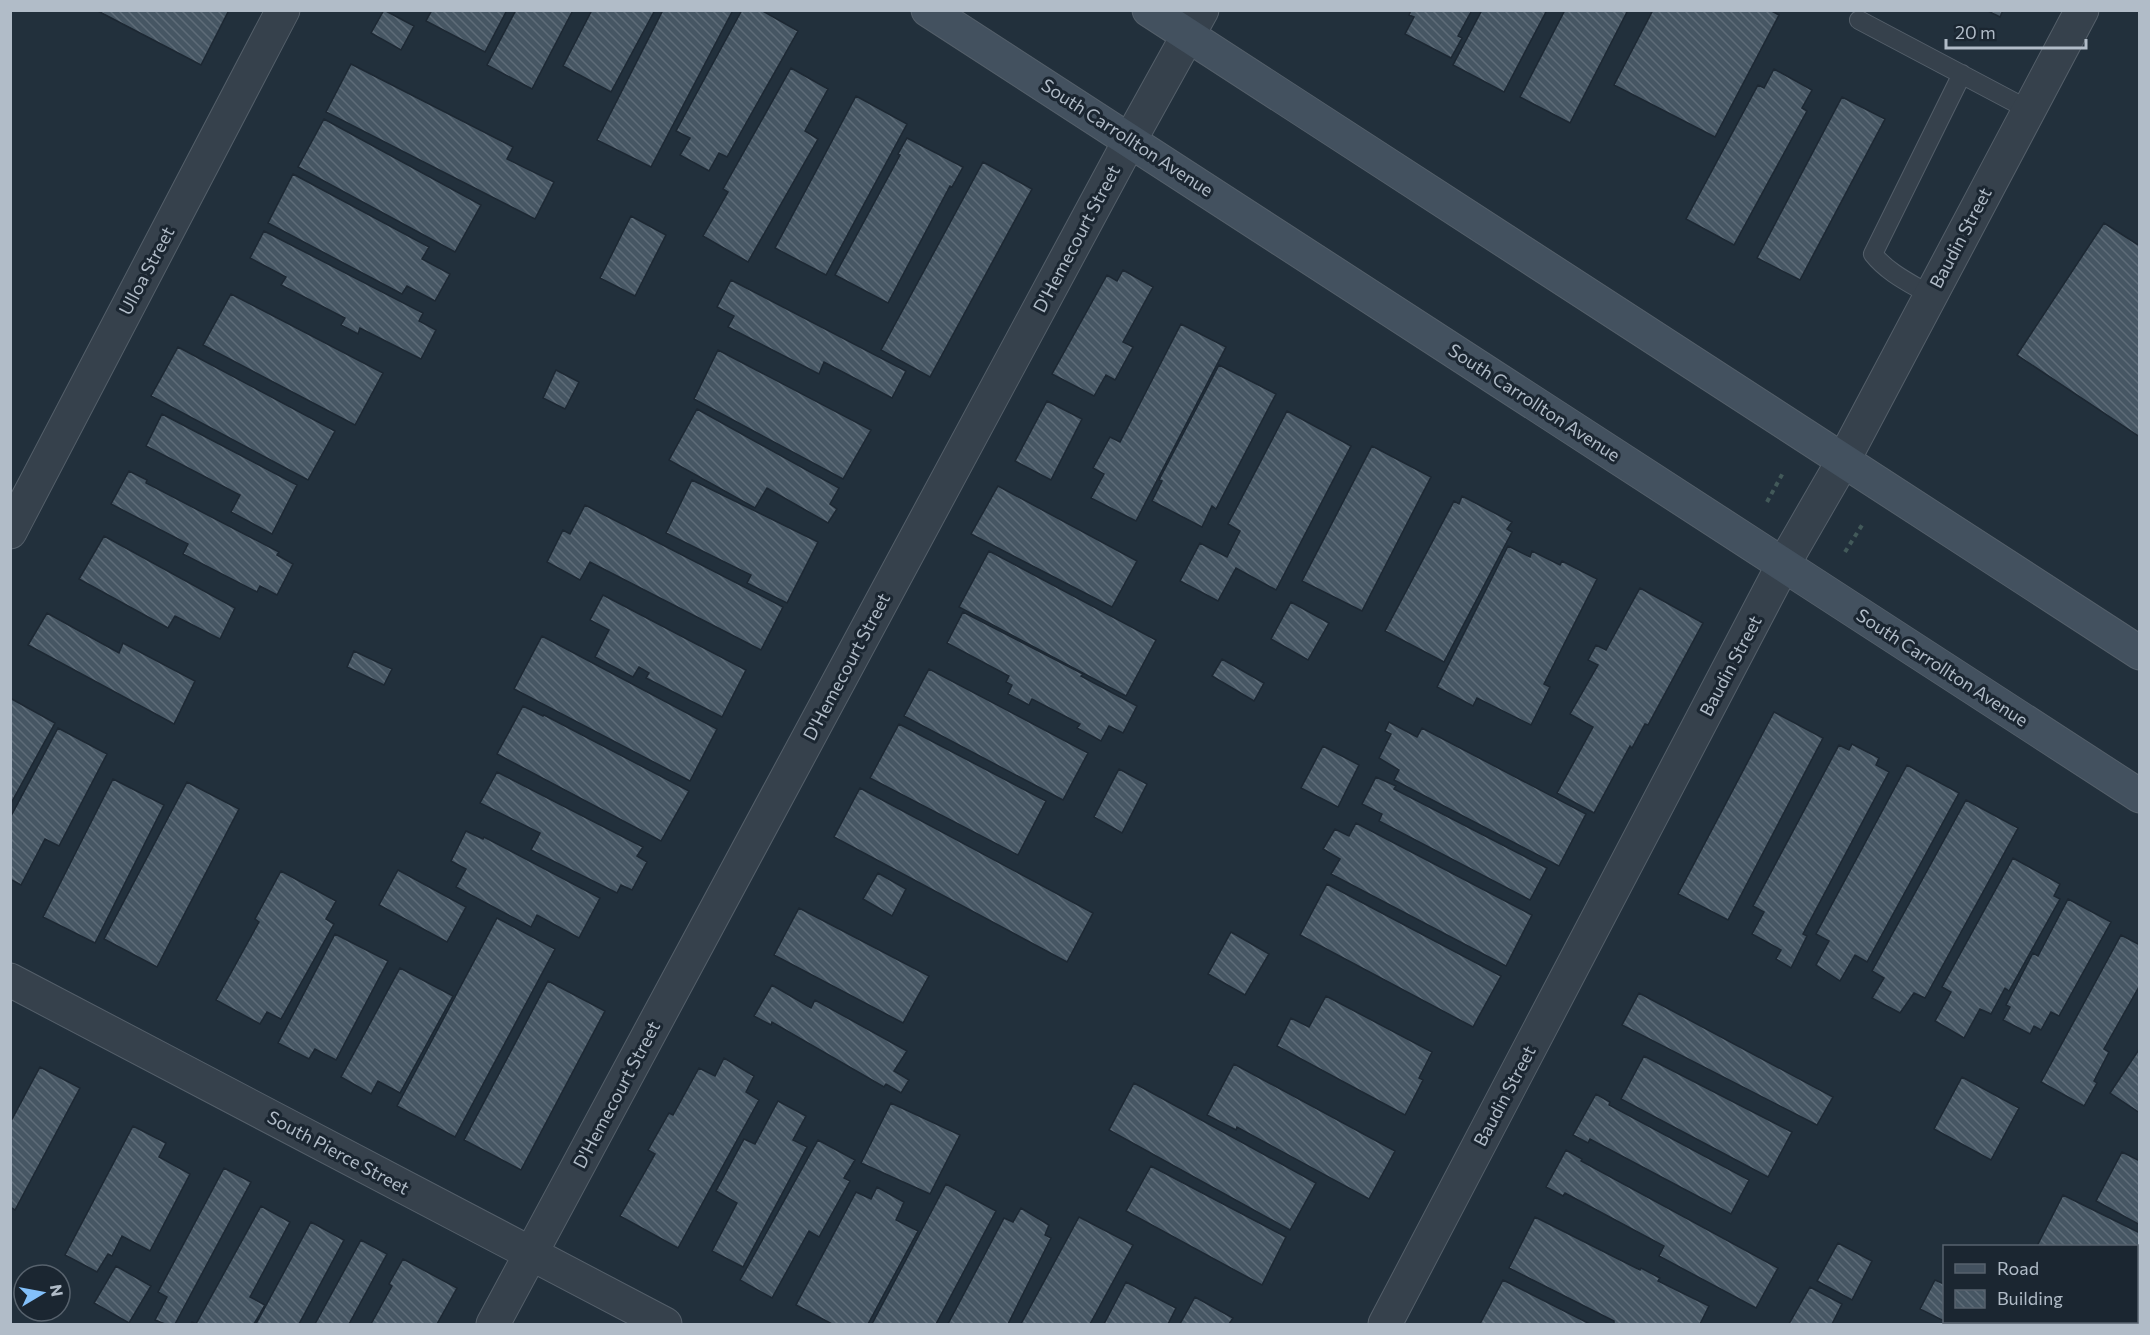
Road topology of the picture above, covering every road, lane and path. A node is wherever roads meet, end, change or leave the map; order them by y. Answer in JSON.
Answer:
{"nodes":[{"id":1,"x":283,"y":10,"type":"edge"},
{"id":2,"x":928,"y":10,"type":"edge"},
{"id":3,"x":1149,"y":10,"type":"edge"},
{"id":4,"x":2082,"y":10,"type":"edge"},
{"id":5,"x":1859,"y":20,"type":"dead end"},
{"id":6,"x":1195,"y":23,"type":"edge"},
{"id":7,"x":1962,"y":74,"type":"junction"},
{"id":8,"x":2029,"y":110,"type":"junction"},
{"id":9,"x":1130,"y":140,"type":"junction"},
{"id":10,"x":1930,"y":295,"type":"junction"},
{"id":11,"x":1843,"y":460,"type":"junction"},
{"id":12,"x":1786,"y":466,"type":"dead end"},
{"id":13,"x":1767,"y":502,"type":"dead end"},
{"id":14,"x":1865,"y":519,"type":"dead end"},
{"id":15,"x":10,"y":532,"type":"edge"},
{"id":16,"x":1845,"y":552,"type":"dead end"},
{"id":17,"x":1783,"y":565,"type":"junction"},
{"id":18,"x":2139,"y":653,"type":"edge"},
{"id":19,"x":2139,"y":796,"type":"edge"},
{"id":20,"x":10,"y":980,"type":"edge"},
{"id":21,"x":531,"y":1255,"type":"junction"},
{"id":22,"x":493,"y":1324,"type":"edge"},
{"id":23,"x":665,"y":1324,"type":"edge"},
{"id":24,"x":1385,"y":1324,"type":"edge"}],
"edges":[{"from":1,"to":15,"type":"street","name":"Ulloa Street"},
{"from":2,"to":9,"type":"main road","name":"South Carrollton Avenue"},
{"from":3,"to":6,"type":"main road"},
{"from":4,"to":8,"type":"street","name":"Baudin Street"},
{"from":5,"to":7,"type":"lane"},
{"from":6,"to":9,"type":"street","name":"D'Hemecourt Street"},
{"from":6,"to":11,"type":"main road"},
{"from":7,"to":8,"type":"lane"},
{"from":7,"to":10,"type":"lane"},
{"from":8,"to":10,"type":"street","name":"Baudin Street"},
{"from":9,"to":17,"type":"main road","name":"South Carrollton Avenue"},
{"from":9,"to":21,"type":"street","name":"D'Hemecourt Street"},
{"from":10,"to":11,"type":"street","name":"Baudin Street"},
{"from":11,"to":17,"type":"street","name":"Baudin Street"},
{"from":11,"to":18,"type":"main road"},
{"from":12,"to":13,"type":"path"},
{"from":14,"to":16,"type":"path"},
{"from":17,"to":19,"type":"main road","name":"South Carrollton Avenue"},
{"from":17,"to":24,"type":"street","name":"Baudin Street"},
{"from":20,"to":21,"type":"street","name":"South Pierce Street"},
{"from":21,"to":22,"type":"street","name":"D'Hemecourt Street"},
{"from":21,"to":23,"type":"street","name":"South Pierce Street"}]}
